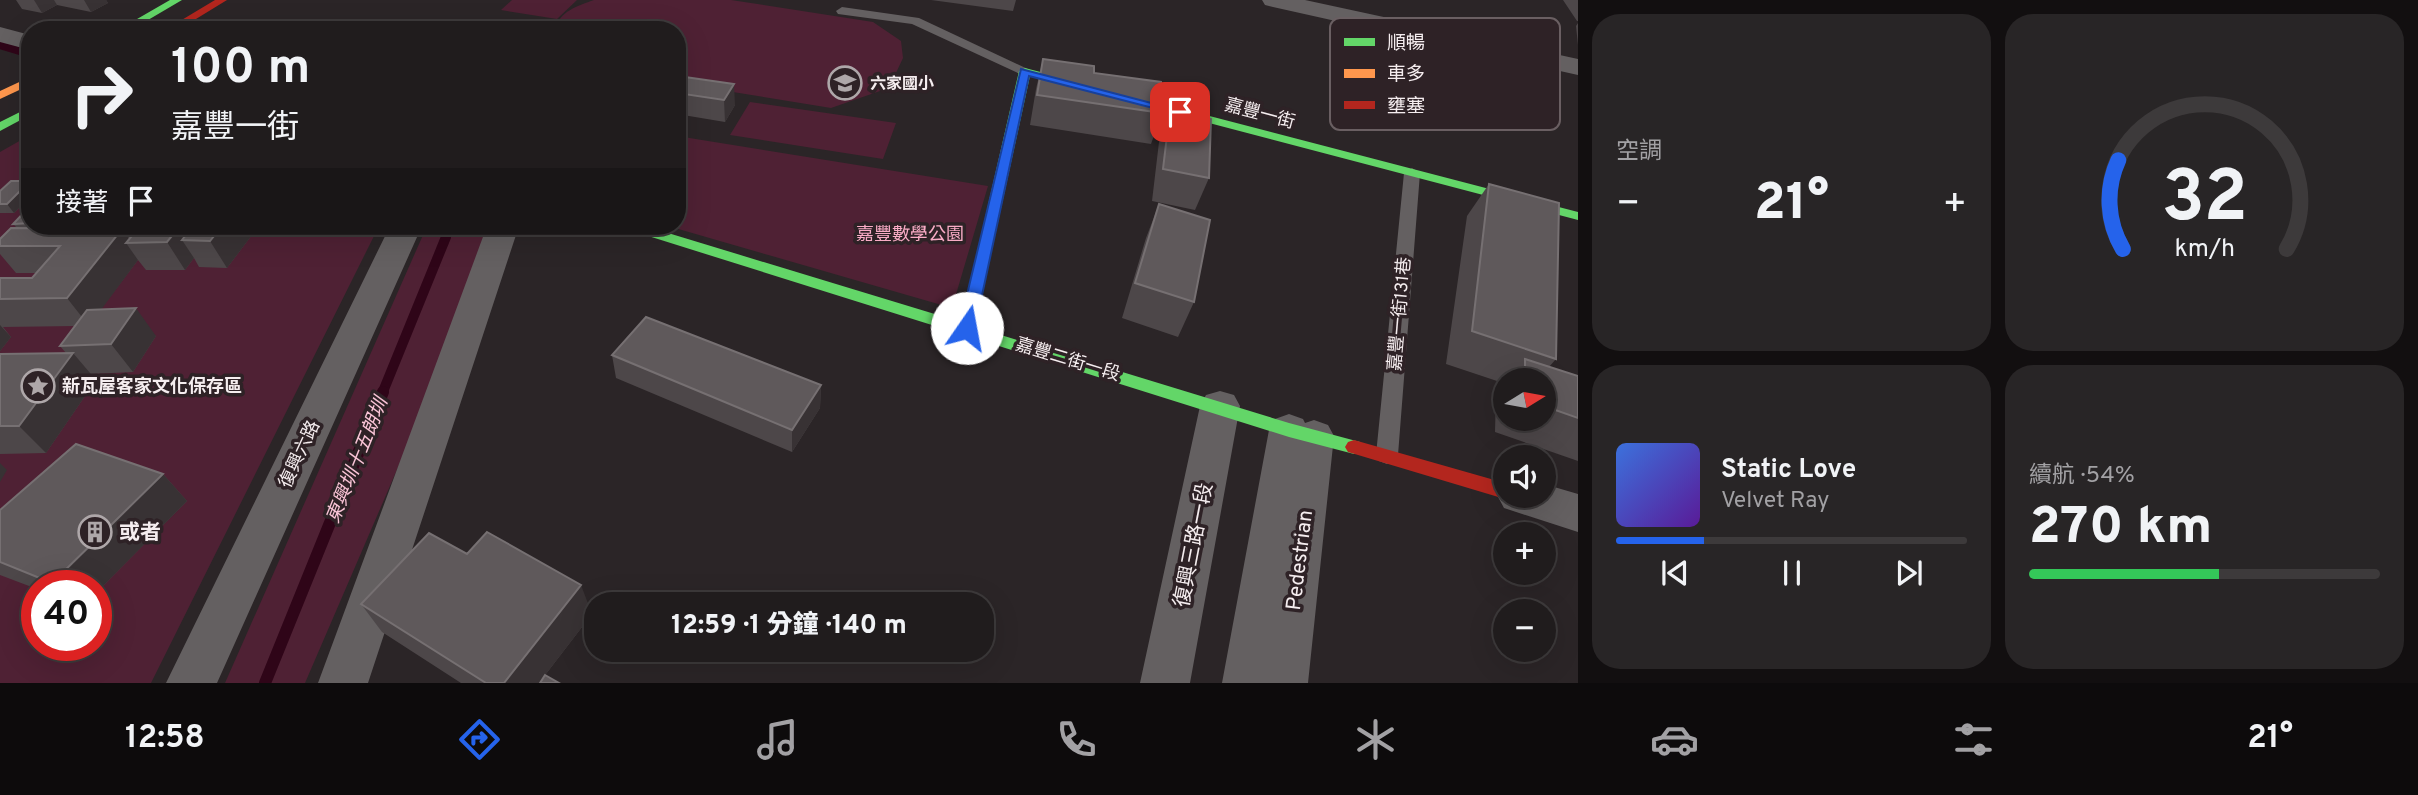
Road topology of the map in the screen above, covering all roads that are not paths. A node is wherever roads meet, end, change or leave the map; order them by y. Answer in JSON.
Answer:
{"nodes":[{"id":1,"x":177,"y":0,"type":"edge"},
{"id":2,"x":222,"y":0,"type":"edge"},
{"id":3,"x":1273,"y":0,"type":"edge"},
{"id":4,"x":842,"y":11,"type":"dead end"},
{"id":5,"x":1355,"y":18,"type":"edge"},
{"id":6,"x":139,"y":21,"type":"edge"},
{"id":7,"x":186,"y":21,"type":"edge"},
{"id":8,"x":0,"y":34,"type":"edge"},
{"id":9,"x":21,"y":40,"type":"edge"},
{"id":10,"x":1560,"y":63,"type":"edge"},
{"id":11,"x":1578,"y":67,"type":"edge"},
{"id":12,"x":1025,"y":71,"type":"junction"},
{"id":13,"x":21,"y":85,"type":"edge"},
{"id":14,"x":0,"y":96,"type":"edge"},
{"id":15,"x":21,"y":115,"type":"edge"},
{"id":16,"x":0,"y":127,"type":"edge"},
{"id":17,"x":1412,"y":173,"type":"junction"},
{"id":18,"x":1578,"y":216,"type":"edge"},
{"id":19,"x":403,"y":235,"type":"edge"},
{"id":20,"x":500,"y":235,"type":"edge"},
{"id":21,"x":661,"y":235,"type":"edge"},
{"id":22,"x":967,"y":328,"type":"junction"},
{"id":23,"x":1220,"y":406,"type":"junction"},
{"id":24,"x":1302,"y":433,"type":"junction"},
{"id":25,"x":1387,"y":455,"type":"junction"},
{"id":26,"x":1493,"y":487,"type":"edge"},
{"id":27,"x":1556,"y":506,"type":"edge"},
{"id":28,"x":1578,"y":513,"type":"edge"},
{"id":29,"x":191,"y":683,"type":"edge"},
{"id":30,"x":343,"y":683,"type":"edge"},
{"id":31,"x":1165,"y":683,"type":"edge"},
{"id":32,"x":1247,"y":683,"type":"edge"},
{"id":33,"x":1283,"y":683,"type":"edge"}],
"edges":[{"from":1,"to":6,"type":"street"},
{"from":2,"to":7,"type":"street"},
{"from":3,"to":5,"type":"street"},
{"from":4,"to":12,"type":"lane"},
{"from":8,"to":9,"type":"street"},
{"from":10,"to":11,"type":"street"},
{"from":12,"to":17,"type":"street","name":"嘉豐一街"},
{"from":12,"to":22,"type":"street"},
{"from":13,"to":14,"type":"street"},
{"from":15,"to":16,"type":"street"},
{"from":17,"to":18,"type":"street","name":"嘉豐一街"},
{"from":17,"to":25,"type":"lane","name":"嘉豐一街131巷"},
{"from":19,"to":29,"type":"street","name":"復興六路"},
{"from":20,"to":30,"type":"street"},
{"from":21,"to":22,"type":"street","name":"嘉豐二街一段"},
{"from":22,"to":23,"type":"street","name":"嘉豐二街一段"},
{"from":23,"to":24,"type":"street","name":"嘉豐二街一段"},
{"from":23,"to":31,"type":"street","name":"復興三路一段"},
{"from":24,"to":25,"type":"street","name":"嘉豐二街一段"},
{"from":24,"to":32,"type":"street"},
{"from":24,"to":33,"type":"street","name":"Pedestrian"},
{"from":25,"to":26,"type":"street","name":"嘉豐二街一段"},
{"from":27,"to":28,"type":"street"}]}
